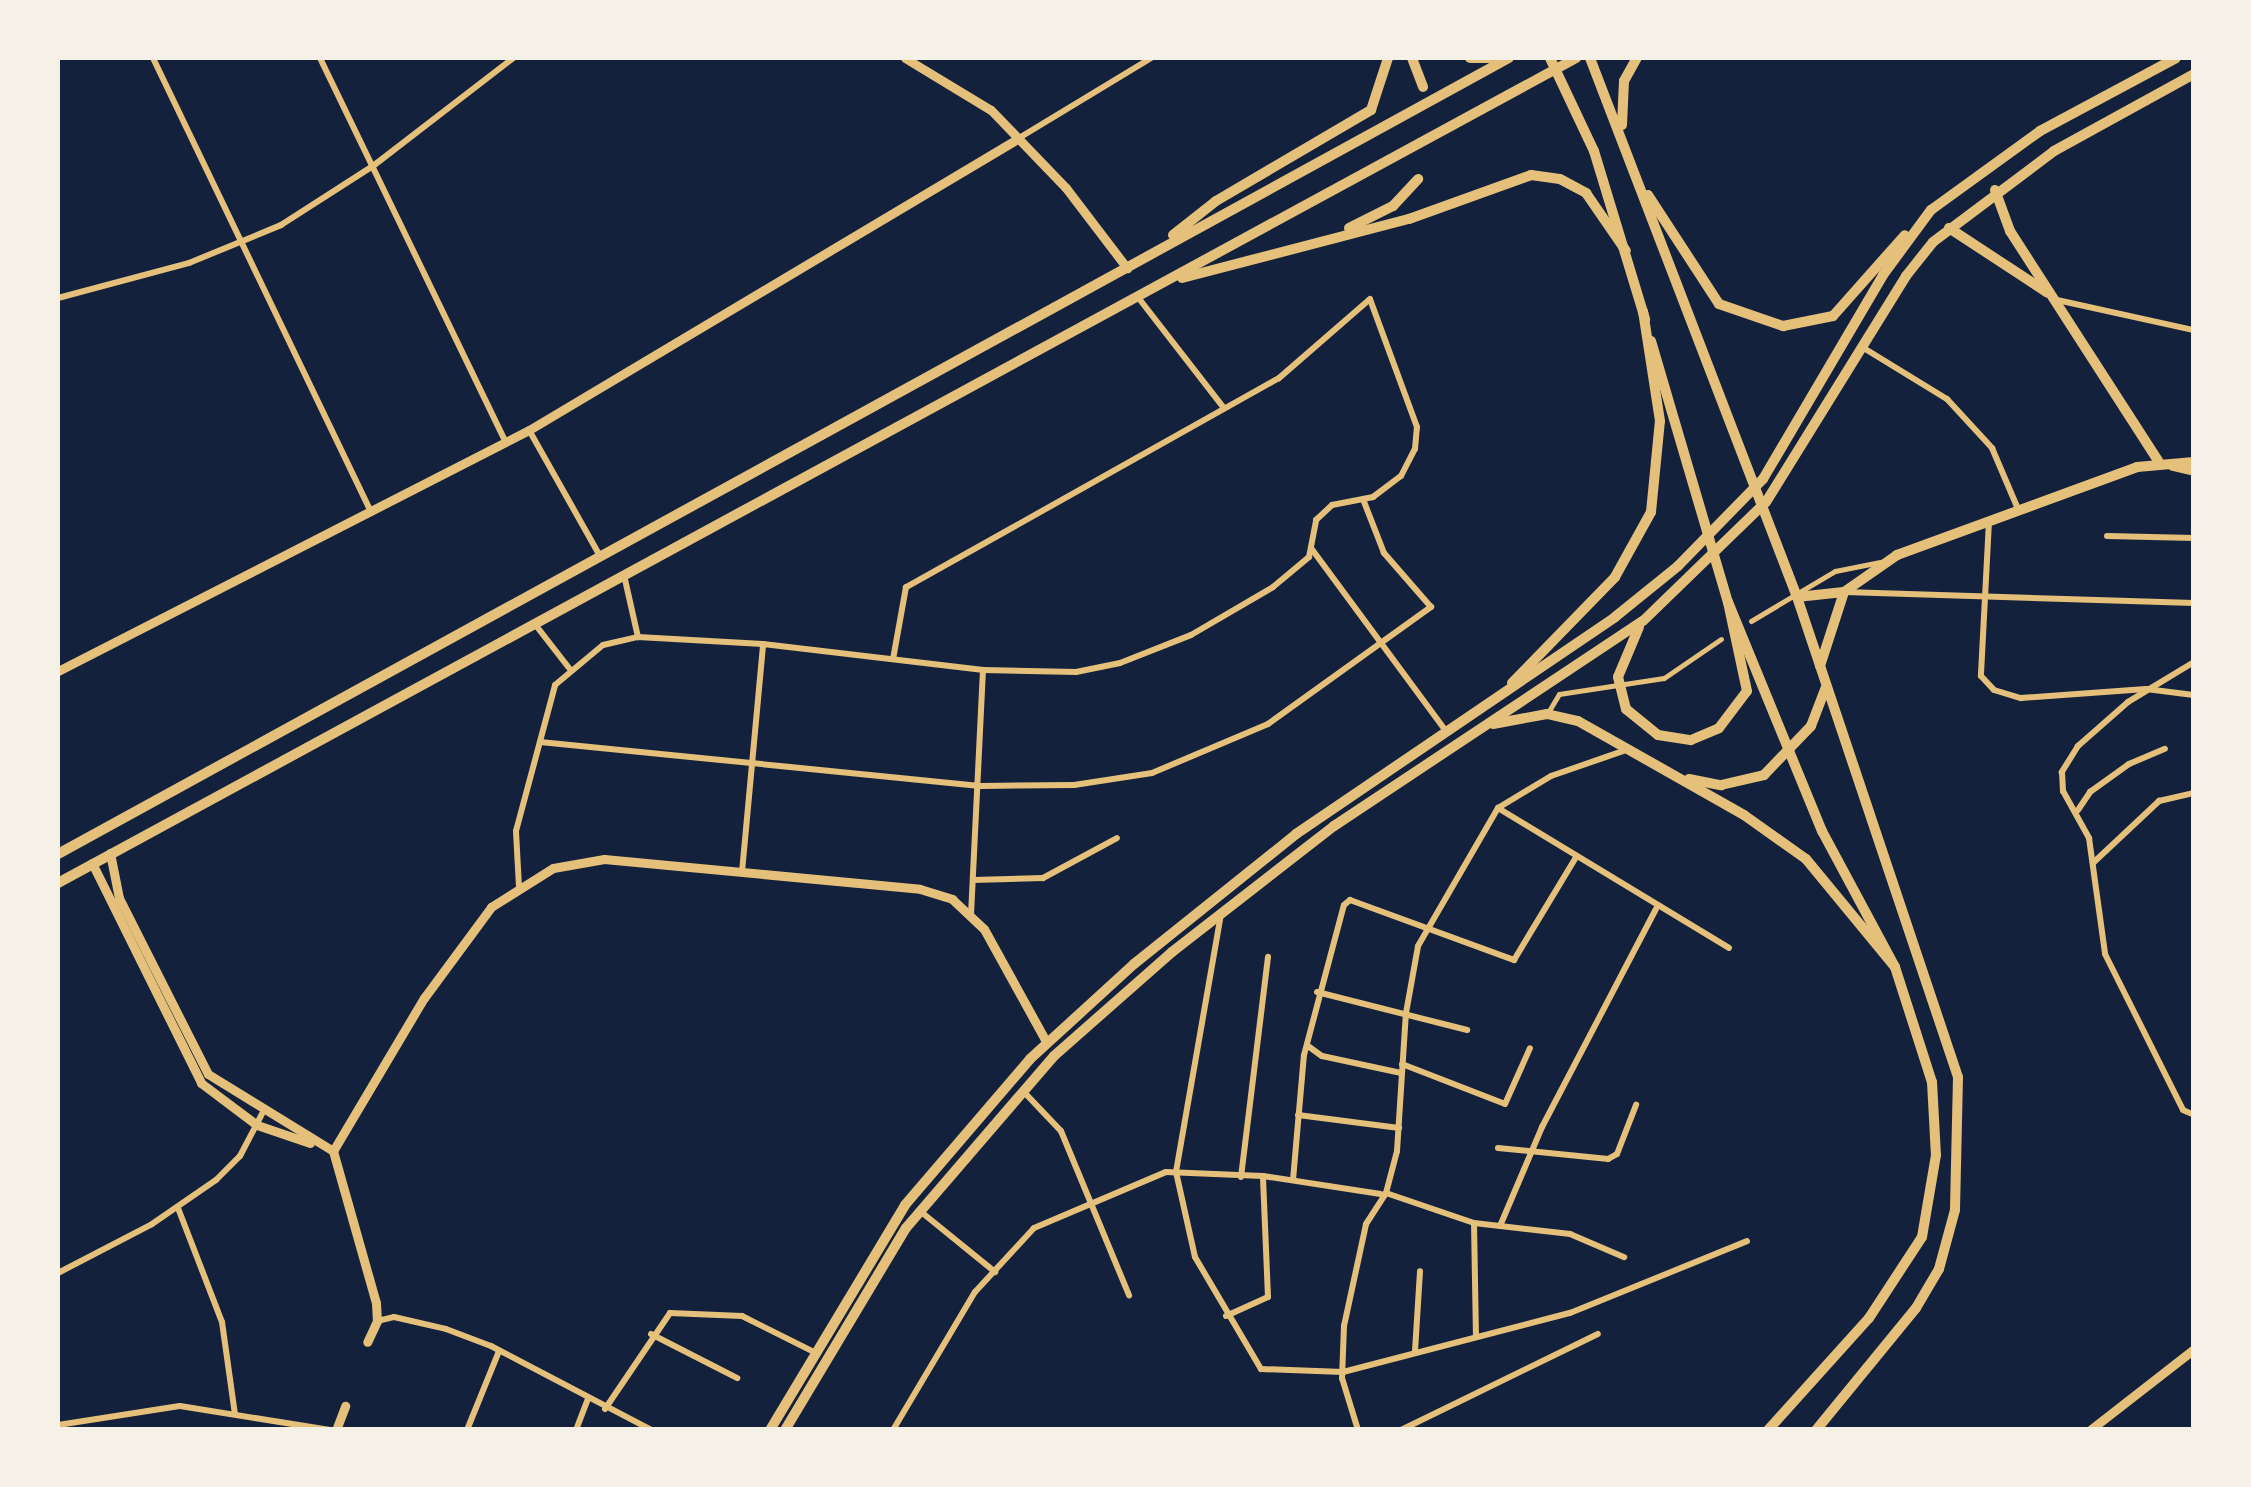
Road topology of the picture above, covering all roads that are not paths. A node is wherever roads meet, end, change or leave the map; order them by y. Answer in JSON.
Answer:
{"nodes":[{"id":1,"x":153,"y":58,"type":"edge"},
{"id":2,"x":320,"y":58,"type":"edge"},
{"id":3,"x":513,"y":58,"type":"edge"},
{"id":4,"x":905,"y":58,"type":"edge"},
{"id":5,"x":1151,"y":58,"type":"edge"},
{"id":6,"x":1388,"y":58,"type":"edge"},
{"id":7,"x":1412,"y":58,"type":"edge"},
{"id":8,"x":1471,"y":58,"type":"edge"},
{"id":9,"x":1490,"y":58,"type":"edge"},
{"id":10,"x":1510,"y":58,"type":"edge"},
{"id":11,"x":1550,"y":58,"type":"edge"},
{"id":12,"x":1590,"y":58,"type":"edge"},
{"id":13,"x":1637,"y":58,"type":"edge"},
{"id":14,"x":2176,"y":58,"type":"edge"},
{"id":15,"x":1573,"y":59,"type":"edge"},
{"id":16,"x":2194,"y":74,"type":"edge"},
{"id":17,"x":1423,"y":87,"type":"dead end"},
{"id":18,"x":1623,"y":136,"type":"junction"},
{"id":19,"x":1019,"y":138,"type":"junction"},
{"id":20,"x":373,"y":166,"type":"junction"},
{"id":21,"x":1418,"y":179,"type":"dead end"},
{"id":22,"x":1995,"y":190,"type":"junction"},
{"id":23,"x":1648,"y":195,"type":"junction"},
{"id":24,"x":1931,"y":210,"type":"junction"},
{"id":25,"x":1949,"y":228,"type":"junction"},
{"id":26,"x":241,"y":243,"type":"junction"},
{"id":27,"x":1302,"y":247,"type":"junction"},
{"id":28,"x":1153,"y":251,"type":"junction"},
{"id":29,"x":1626,"y":251,"type":"junction"},
{"id":30,"x":1127,"y":268,"type":"junction"},
{"id":31,"x":1169,"y":281,"type":"junction"},
{"id":32,"x":1137,"y":296,"type":"junction"},
{"id":33,"x":58,"y":298,"type":"edge"},
{"id":34,"x":2057,"y":300,"type":"junction"},
{"id":35,"x":1643,"y":311,"type":"junction"},
{"id":36,"x":2194,"y":330,"type":"edge"},
{"id":37,"x":1862,"y":348,"type":"junction"},
{"id":38,"x":1223,"y":408,"type":"junction"},
{"id":39,"x":529,"y":430,"type":"junction"},
{"id":40,"x":504,"y":442,"type":"junction"},
{"id":41,"x":2158,"y":461,"type":"junction"},
{"id":42,"x":2194,"y":462,"type":"edge"},
{"id":43,"x":2194,"y":471,"type":"edge"},
{"id":44,"x":1363,"y":499,"type":"junction"},
{"id":45,"x":2018,"y":509,"type":"junction"},
{"id":46,"x":370,"y":510,"type":"junction"},
{"id":47,"x":1989,"y":520,"type":"junction"},
{"id":48,"x":2107,"y":536,"type":"dead end"},
{"id":49,"x":2194,"y":538,"type":"edge"},
{"id":50,"x":1310,"y":547,"type":"junction"},
{"id":51,"x":598,"y":554,"type":"junction"},
{"id":52,"x":1883,"y":562,"type":"junction"},
{"id":53,"x":624,"y":574,"type":"junction"},
{"id":54,"x":1844,"y":592,"type":"junction"},
{"id":55,"x":1797,"y":597,"type":"junction"},
{"id":56,"x":1984,"y":598,"type":"junction"},
{"id":57,"x":1728,"y":602,"type":"junction"},
{"id":58,"x":2194,"y":604,"type":"edge"},
{"id":59,"x":1643,"y":621,"type":"junction"},
{"id":60,"x":1751,"y":621,"type":"dead end"},
{"id":61,"x":534,"y":623,"type":"junction"},
{"id":62,"x":638,"y":637,"type":"junction"},
{"id":63,"x":1721,"y":639,"type":"dead end"},
{"id":64,"x":763,"y":644,"type":"junction"},
{"id":65,"x":1383,"y":644,"type":"junction"},
{"id":66,"x":893,"y":659,"type":"junction"},
{"id":67,"x":2194,"y":662,"type":"edge"},
{"id":68,"x":1820,"y":666,"type":"junction"},
{"id":69,"x":569,"y":668,"type":"junction"},
{"id":70,"x":984,"y":670,"type":"junction"},
{"id":71,"x":58,"y":671,"type":"edge"},
{"id":72,"x":1620,"y":687,"type":"junction"},
{"id":73,"x":1826,"y":687,"type":"junction"},
{"id":74,"x":2146,"y":689,"type":"junction"},
{"id":75,"x":2193,"y":695,"type":"edge"},
{"id":76,"x":1490,"y":705,"type":"junction"},
{"id":77,"x":1547,"y":714,"type":"junction"},
{"id":78,"x":1482,"y":728,"type":"junction"},
{"id":79,"x":1446,"y":732,"type":"junction"},
{"id":80,"x":540,"y":742,"type":"junction"},
{"id":81,"x":2165,"y":749,"type":"dead end"},
{"id":82,"x":1627,"y":750,"type":"junction"},
{"id":83,"x":752,"y":765,"type":"junction"},
{"id":84,"x":1660,"y":770,"type":"junction"},
{"id":85,"x":980,"y":786,"type":"junction"},
{"id":86,"x":2194,"y":793,"type":"edge"},
{"id":87,"x":1498,"y":808,"type":"junction"},
{"id":88,"x":2078,"y":810,"type":"junction"},
{"id":89,"x":1117,"y":838,"type":"dead end"},
{"id":90,"x":110,"y":853,"type":"junction"},
{"id":91,"x":58,"y":854,"type":"edge"},
{"id":92,"x":1575,"y":858,"type":"junction"},
{"id":93,"x":92,"y":863,"type":"junction"},
{"id":94,"x":2092,"y":864,"type":"junction"},
{"id":95,"x":742,"y":872,"type":"junction"},
{"id":96,"x":973,"y":880,"type":"junction"},
{"id":97,"x":58,"y":883,"type":"edge"},
{"id":98,"x":519,"y":888,"type":"junction"},
{"id":99,"x":1656,"y":908,"type":"junction"},
{"id":100,"x":1221,"y":912,"type":"junction"},
{"id":101,"x":971,"y":915,"type":"junction"},
{"id":102,"x":1427,"y":931,"type":"junction"},
{"id":103,"x":1729,"y":948,"type":"dead end"},
{"id":104,"x":1268,"y":957,"type":"dead end"},
{"id":105,"x":1894,"y":967,"type":"junction"},
{"id":106,"x":1317,"y":992,"type":"junction"},
{"id":107,"x":1406,"y":1013,"type":"junction"},
{"id":108,"x":1467,"y":1030,"type":"dead end"},
{"id":109,"x":1046,"y":1043,"type":"junction"},
{"id":110,"x":1308,"y":1046,"type":"junction"},
{"id":111,"x":1530,"y":1048,"type":"dead end"},
{"id":112,"x":1401,"y":1068,"type":"junction"},
{"id":113,"x":1022,"y":1090,"type":"junction"},
{"id":114,"x":1636,"y":1104,"type":"dead end"},
{"id":115,"x":263,"y":1112,"type":"junction"},
{"id":116,"x":1298,"y":1114,"type":"junction"},
{"id":117,"x":2194,"y":1115,"type":"edge"},
{"id":118,"x":257,"y":1125,"type":"junction"},
{"id":119,"x":1400,"y":1128,"type":"junction"},
{"id":120,"x":1498,"y":1148,"type":"dead end"},
{"id":121,"x":333,"y":1151,"type":"junction"},
{"id":122,"x":1530,"y":1154,"type":"junction"},
{"id":123,"x":1176,"y":1172,"type":"junction"},
{"id":124,"x":1241,"y":1176,"type":"junction"},
{"id":125,"x":1263,"y":1176,"type":"junction"},
{"id":126,"x":1293,"y":1180,"type":"junction"},
{"id":127,"x":1384,"y":1193,"type":"junction"},
{"id":128,"x":1094,"y":1201,"type":"junction"},
{"id":129,"x":178,"y":1208,"type":"junction"},
{"id":130,"x":920,"y":1212,"type":"junction"},
{"id":131,"x":1474,"y":1222,"type":"junction"},
{"id":132,"x":1500,"y":1226,"type":"junction"},
{"id":133,"x":1748,"y":1241,"type":"dead end"},
{"id":134,"x":1624,"y":1257,"type":"dead end"},
{"id":135,"x":1420,"y":1271,"type":"dead end"},
{"id":136,"x":58,"y":1272,"type":"edge"},
{"id":137,"x":995,"y":1272,"type":"junction"},
{"id":138,"x":1130,"y":1295,"type":"dead end"},
{"id":139,"x":1226,"y":1316,"type":"junction"},
{"id":140,"x":377,"y":1321,"type":"junction"},
{"id":141,"x":652,"y":1334,"type":"junction"},
{"id":142,"x":1476,"y":1334,"type":"junction"},
{"id":143,"x":1598,"y":1334,"type":"dead end"},
{"id":144,"x":367,"y":1342,"type":"dead end"},
{"id":145,"x":2194,"y":1349,"type":"edge"},
{"id":146,"x":498,"y":1351,"type":"junction"},
{"id":147,"x":812,"y":1352,"type":"junction"},
{"id":148,"x":1414,"y":1352,"type":"junction"},
{"id":149,"x":1343,"y":1372,"type":"junction"},
{"id":150,"x":737,"y":1378,"type":"dead end"},
{"id":151,"x":588,"y":1398,"type":"junction"},
{"id":152,"x":345,"y":1406,"type":"dead end"},
{"id":153,"x":605,"y":1409,"type":"junction"},
{"id":154,"x":235,"y":1414,"type":"junction"},
{"id":155,"x":58,"y":1425,"type":"edge"},
{"id":156,"x":333,"y":1430,"type":"edge"},
{"id":157,"x":467,"y":1430,"type":"edge"},
{"id":158,"x":576,"y":1430,"type":"edge"},
{"id":159,"x":652,"y":1430,"type":"edge"},
{"id":160,"x":770,"y":1430,"type":"edge"},
{"id":161,"x":785,"y":1430,"type":"edge"},
{"id":162,"x":893,"y":1430,"type":"edge"},
{"id":163,"x":1358,"y":1430,"type":"edge"},
{"id":164,"x":1401,"y":1430,"type":"edge"},
{"id":165,"x":1768,"y":1430,"type":"edge"},
{"id":166,"x":1816,"y":1430,"type":"edge"},
{"id":167,"x":2090,"y":1430,"type":"edge"}],
"edges":[{"from":1,"to":26,"type":"street"},
{"from":2,"to":20,"type":"street"},
{"from":3,"to":20,"type":"street"},
{"from":4,"to":19,"type":"street"},
{"from":5,"to":19,"type":"street"},
{"from":6,"to":28,"type":"main road"},
{"from":7,"to":17,"type":"main road"},
{"from":8,"to":9,"type":"main road"},
{"from":10,"to":28,"type":"main road"},
{"from":11,"to":29,"type":"main road"},
{"from":12,"to":18,"type":"main road"},
{"from":13,"to":18,"type":"main road"},
{"from":14,"to":24,"type":"main road"},
{"from":15,"to":31,"type":"main road"},
{"from":16,"to":22,"type":"main road"},
{"from":18,"to":23,"type":"main road"},
{"from":19,"to":30,"type":"street"},
{"from":19,"to":39,"type":"street"},
{"from":20,"to":26,"type":"street"},
{"from":20,"to":40,"type":"street"},
{"from":21,"to":27,"type":"main road"},
{"from":22,"to":25,"type":"main road"},
{"from":22,"to":34,"type":"main road"},
{"from":23,"to":24,"type":"main road"},
{"from":23,"to":55,"type":"main road"},
{"from":24,"to":76,"type":"main road"},
{"from":25,"to":34,"type":"main road"},
{"from":25,"to":37,"type":"main road"},
{"from":26,"to":33,"type":"street"},
{"from":26,"to":46,"type":"street"},
{"from":27,"to":29,"type":"main road"},
{"from":27,"to":31,"type":"main road"},
{"from":28,"to":30,"type":"main road"},
{"from":29,"to":35,"type":"main road"},
{"from":30,"to":51,"type":"main road"},
{"from":31,"to":32,"type":"main road"},
{"from":32,"to":38,"type":"street"},
{"from":32,"to":53,"type":"main road"},
{"from":34,"to":36,"type":"street"},
{"from":34,"to":41,"type":"main road"},
{"from":35,"to":57,"type":"main road"},
{"from":35,"to":76,"type":"main road"},
{"from":37,"to":45,"type":"street"},
{"from":37,"to":59,"type":"main road"},
{"from":38,"to":44,"type":"street"},
{"from":38,"to":66,"type":"street"},
{"from":39,"to":40,"type":"street"},
{"from":39,"to":51,"type":"street"},
{"from":40,"to":46,"type":"street"},
{"from":41,"to":42,"type":"main road"},
{"from":41,"to":43,"type":"main road"},
{"from":41,"to":45,"type":"main road"},
{"from":44,"to":50,"type":"street"},
{"from":44,"to":65,"type":"street"},
{"from":45,"to":47,"type":"main road"},
{"from":46,"to":71,"type":"street"},
{"from":47,"to":52,"type":"main road"},
{"from":47,"to":56,"type":"street"},
{"from":48,"to":49,"type":"street"},
{"from":50,"to":65,"type":"street"},
{"from":50,"to":70,"type":"street"},
{"from":51,"to":91,"type":"main road"},
{"from":52,"to":54,"type":"main road"},
{"from":52,"to":60,"type":"street"},
{"from":53,"to":61,"type":"main road"},
{"from":53,"to":62,"type":"street"},
{"from":54,"to":55,"type":"main road"},
{"from":54,"to":56,"type":"street"},
{"from":54,"to":68,"type":"main road"},
{"from":55,"to":68,"type":"main road"},
{"from":56,"to":58,"type":"street"},
{"from":56,"to":74,"type":"street"},
{"from":57,"to":72,"type":"main road"},
{"from":57,"to":105,"type":"main road"},
{"from":59,"to":72,"type":"main road"},
{"from":59,"to":78,"type":"main road"},
{"from":61,"to":69,"type":"street"},
{"from":61,"to":90,"type":"main road"},
{"from":62,"to":64,"type":"street"},
{"from":62,"to":69,"type":"street"},
{"from":63,"to":72,"type":"street"},
{"from":64,"to":66,"type":"street"},
{"from":64,"to":83,"type":"street"},
{"from":65,"to":79,"type":"street"},
{"from":65,"to":85,"type":"street"},
{"from":66,"to":70,"type":"street"},
{"from":67,"to":74,"type":"street"},
{"from":68,"to":73,"type":"main road"},
{"from":69,"to":80,"type":"street"},
{"from":70,"to":85,"type":"street"},
{"from":72,"to":77,"type":"street"},
{"from":73,"to":84,"type":"main road"},
{"from":73,"to":166,"type":"main road"},
{"from":74,"to":75,"type":"street"},
{"from":74,"to":88,"type":"street"},
{"from":76,"to":79,"type":"main road"},
{"from":77,"to":78,"type":"main road"},
{"from":77,"to":82,"type":"main road"},
{"from":78,"to":100,"type":"main road"},
{"from":79,"to":109,"type":"main road"},
{"from":80,"to":83,"type":"street"},
{"from":80,"to":98,"type":"street"},
{"from":81,"to":88,"type":"street"},
{"from":82,"to":84,"type":"main road"},
{"from":82,"to":87,"type":"street"},
{"from":83,"to":85,"type":"street"},
{"from":83,"to":95,"type":"street"},
{"from":84,"to":105,"type":"main road"},
{"from":85,"to":96,"type":"street"},
{"from":86,"to":94,"type":"street"},
{"from":87,"to":92,"type":"street"},
{"from":87,"to":102,"type":"street"},
{"from":88,"to":94,"type":"street"},
{"from":89,"to":96,"type":"street"},
{"from":90,"to":93,"type":"main road"},
{"from":90,"to":115,"type":"street"},
{"from":92,"to":99,"type":"street"},
{"from":92,"to":102,"type":"street"},
{"from":93,"to":97,"type":"main road"},
{"from":93,"to":118,"type":"street"},
{"from":94,"to":117,"type":"street"},
{"from":95,"to":98,"type":"street"},
{"from":95,"to":101,"type":"street"},
{"from":96,"to":101,"type":"street"},
{"from":98,"to":121,"type":"street"},
{"from":99,"to":103,"type":"street"},
{"from":99,"to":122,"type":"street"},
{"from":100,"to":113,"type":"main road"},
{"from":100,"to":123,"type":"street"},
{"from":101,"to":109,"type":"street"},
{"from":102,"to":106,"type":"street"},
{"from":102,"to":107,"type":"street"},
{"from":104,"to":124,"type":"street"},
{"from":105,"to":165,"type":"main road"},
{"from":106,"to":107,"type":"street"},
{"from":106,"to":110,"type":"street"},
{"from":107,"to":108,"type":"street"},
{"from":107,"to":112,"type":"street"},
{"from":109,"to":147,"type":"main road"},
{"from":110,"to":112,"type":"street"},
{"from":110,"to":116,"type":"street"},
{"from":111,"to":112,"type":"street"},
{"from":112,"to":119,"type":"street"},
{"from":113,"to":128,"type":"street"},
{"from":113,"to":130,"type":"main road"},
{"from":114,"to":122,"type":"street"},
{"from":115,"to":118,"type":"street"},
{"from":115,"to":121,"type":"street"},
{"from":116,"to":119,"type":"street"},
{"from":116,"to":126,"type":"street"},
{"from":118,"to":121,"type":"street"},
{"from":118,"to":129,"type":"street"},
{"from":119,"to":127,"type":"street"},
{"from":120,"to":122,"type":"street"},
{"from":121,"to":140,"type":"street"},
{"from":122,"to":132,"type":"street"},
{"from":123,"to":124,"type":"street"},
{"from":123,"to":128,"type":"street"},
{"from":123,"to":139,"type":"street"},
{"from":124,"to":125,"type":"street"},
{"from":125,"to":126,"type":"street"},
{"from":125,"to":139,"type":"street"},
{"from":126,"to":127,"type":"street"},
{"from":127,"to":131,"type":"street"},
{"from":127,"to":149,"type":"street"},
{"from":128,"to":137,"type":"street"},
{"from":128,"to":138,"type":"street"},
{"from":129,"to":136,"type":"street"},
{"from":129,"to":154,"type":"street"},
{"from":130,"to":137,"type":"street"},
{"from":130,"to":161,"type":"main road"},
{"from":131,"to":132,"type":"street"},
{"from":131,"to":142,"type":"street"},
{"from":132,"to":134,"type":"street"},
{"from":133,"to":142,"type":"street"},
{"from":135,"to":148,"type":"street"},
{"from":137,"to":162,"type":"street"},
{"from":139,"to":149,"type":"street"},
{"from":140,"to":144,"type":"street"},
{"from":140,"to":146,"type":"street"},
{"from":141,"to":147,"type":"street"},
{"from":141,"to":150,"type":"street"},
{"from":141,"to":153,"type":"street"},
{"from":142,"to":148,"type":"street"},
{"from":143,"to":164,"type":"street"},
{"from":145,"to":167,"type":"street"},
{"from":146,"to":151,"type":"street"},
{"from":146,"to":157,"type":"street"},
{"from":147,"to":160,"type":"main road"},
{"from":148,"to":149,"type":"street"},
{"from":149,"to":163,"type":"street"},
{"from":151,"to":153,"type":"street"},
{"from":151,"to":158,"type":"street"},
{"from":152,"to":156,"type":"street"},
{"from":153,"to":159,"type":"street"},
{"from":154,"to":155,"type":"street"},
{"from":154,"to":156,"type":"street"}]}
